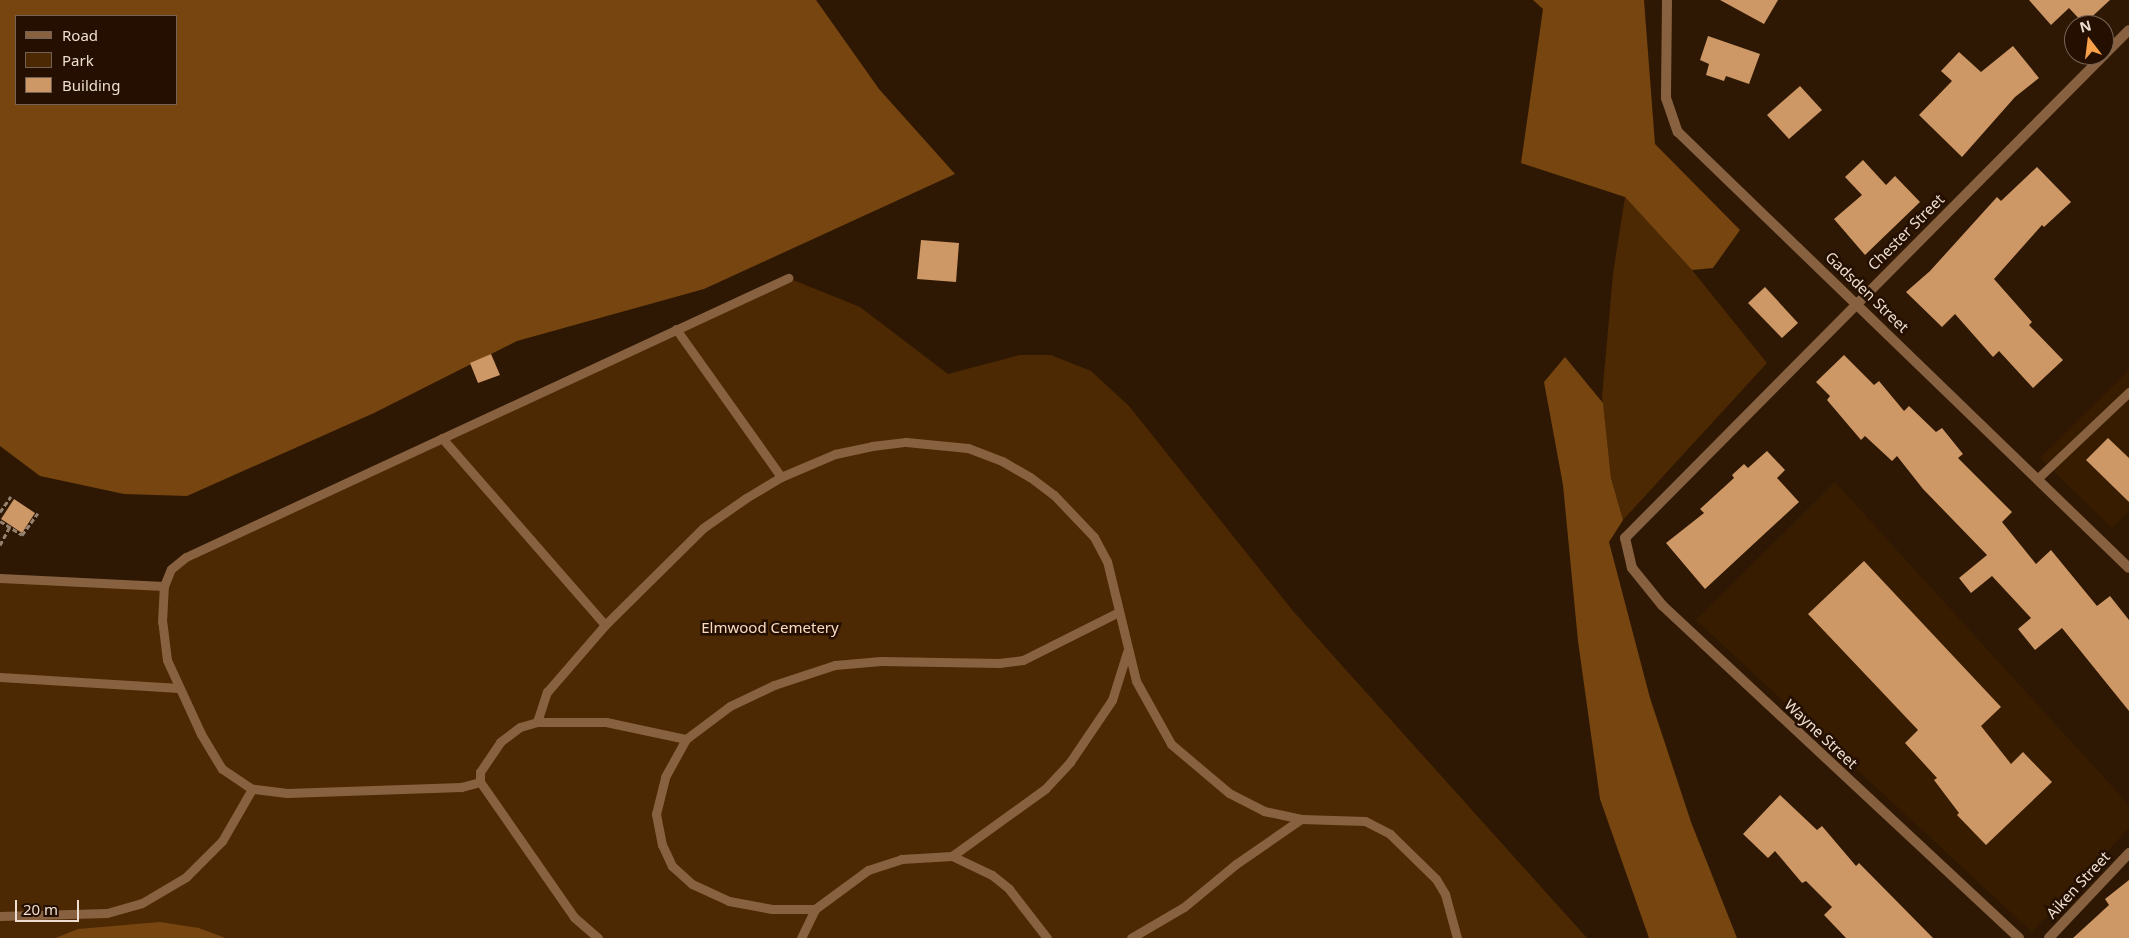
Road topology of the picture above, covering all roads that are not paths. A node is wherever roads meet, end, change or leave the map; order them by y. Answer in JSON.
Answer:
{"nodes":[{"id":1,"x":1667,"y":0,"type":"edge"},
{"id":2,"x":2129,"y":30,"type":"edge"},
{"id":3,"x":2114,"y":45,"type":"edge"},
{"id":4,"x":2094,"y":65,"type":"edge"},
{"id":5,"x":788,"y":278,"type":"dead end"},
{"id":6,"x":1856,"y":303,"type":"junction"},
{"id":7,"x":676,"y":329,"type":"junction"},
{"id":8,"x":2129,"y":392,"type":"edge"},
{"id":9,"x":442,"y":438,"type":"junction"},
{"id":10,"x":781,"y":477,"type":"junction"},
{"id":11,"x":2038,"y":479,"type":"junction"},
{"id":12,"x":1625,"y":538,"type":"joint"},
{"id":13,"x":2129,"y":568,"type":"edge"},
{"id":14,"x":0,"y":578,"type":"edge"},
{"id":15,"x":164,"y":586,"type":"junction"},
{"id":16,"x":1119,"y":612,"type":"junction"},
{"id":17,"x":604,"y":624,"type":"junction"},
{"id":18,"x":1127,"y":652,"type":"junction"},
{"id":19,"x":0,"y":678,"type":"edge"},
{"id":20,"x":179,"y":688,"type":"junction"},
{"id":21,"x":537,"y":722,"type":"junction"},
{"id":22,"x":686,"y":738,"type":"junction"},
{"id":23,"x":480,"y":782,"type":"junction"},
{"id":24,"x":252,"y":789,"type":"junction"},
{"id":25,"x":1301,"y":818,"type":"junction"},
{"id":26,"x":2129,"y":853,"type":"edge"},
{"id":27,"x":952,"y":856,"type":"junction"},
{"id":28,"x":815,"y":909,"type":"junction"},
{"id":29,"x":0,"y":916,"type":"edge"},
{"id":30,"x":598,"y":938,"type":"edge"},
{"id":31,"x":801,"y":938,"type":"edge"},
{"id":32,"x":1047,"y":938,"type":"edge"},
{"id":33,"x":1131,"y":938,"type":"edge"},
{"id":34,"x":1457,"y":938,"type":"edge"},
{"id":35,"x":2019,"y":938,"type":"edge"},
{"id":36,"x":2049,"y":938,"type":"edge"}],
"edges":[{"from":1,"to":6,"type":"street","name":"Gadsden Street"},
{"from":2,"to":3,"type":"street","name":"Chester Street"},
{"from":4,"to":6,"type":"street","name":"Chester Street"},
{"from":5,"to":7,"type":"lane"},
{"from":6,"to":11,"type":"street","name":"Gadsden Street"},
{"from":6,"to":12,"type":"street","name":"Chester Street"},
{"from":7,"to":9,"type":"lane"},
{"from":7,"to":10,"type":"lane"},
{"from":8,"to":11,"type":"lane"},
{"from":9,"to":15,"type":"lane"},
{"from":9,"to":17,"type":"lane"},
{"from":10,"to":16,"type":"lane"},
{"from":10,"to":17,"type":"lane"},
{"from":11,"to":13,"type":"street","name":"Gadsden Street"},
{"from":12,"to":35,"type":"street","name":"Wayne Street"},
{"from":14,"to":15,"type":"lane"},
{"from":15,"to":20,"type":"lane"},
{"from":16,"to":18,"type":"lane"},
{"from":16,"to":22,"type":"lane"},
{"from":17,"to":21,"type":"lane"},
{"from":18,"to":25,"type":"lane"},
{"from":18,"to":27,"type":"lane"},
{"from":19,"to":20,"type":"lane"},
{"from":20,"to":24,"type":"lane"},
{"from":21,"to":22,"type":"lane"},
{"from":21,"to":23,"type":"lane"},
{"from":22,"to":28,"type":"lane"},
{"from":23,"to":24,"type":"lane"},
{"from":23,"to":30,"type":"lane"},
{"from":24,"to":29,"type":"lane"},
{"from":25,"to":33,"type":"lane"},
{"from":25,"to":34,"type":"lane"},
{"from":26,"to":36,"type":"street","name":"Aiken Street"},
{"from":27,"to":28,"type":"lane"},
{"from":27,"to":32,"type":"lane"},
{"from":28,"to":31,"type":"lane"}]}
